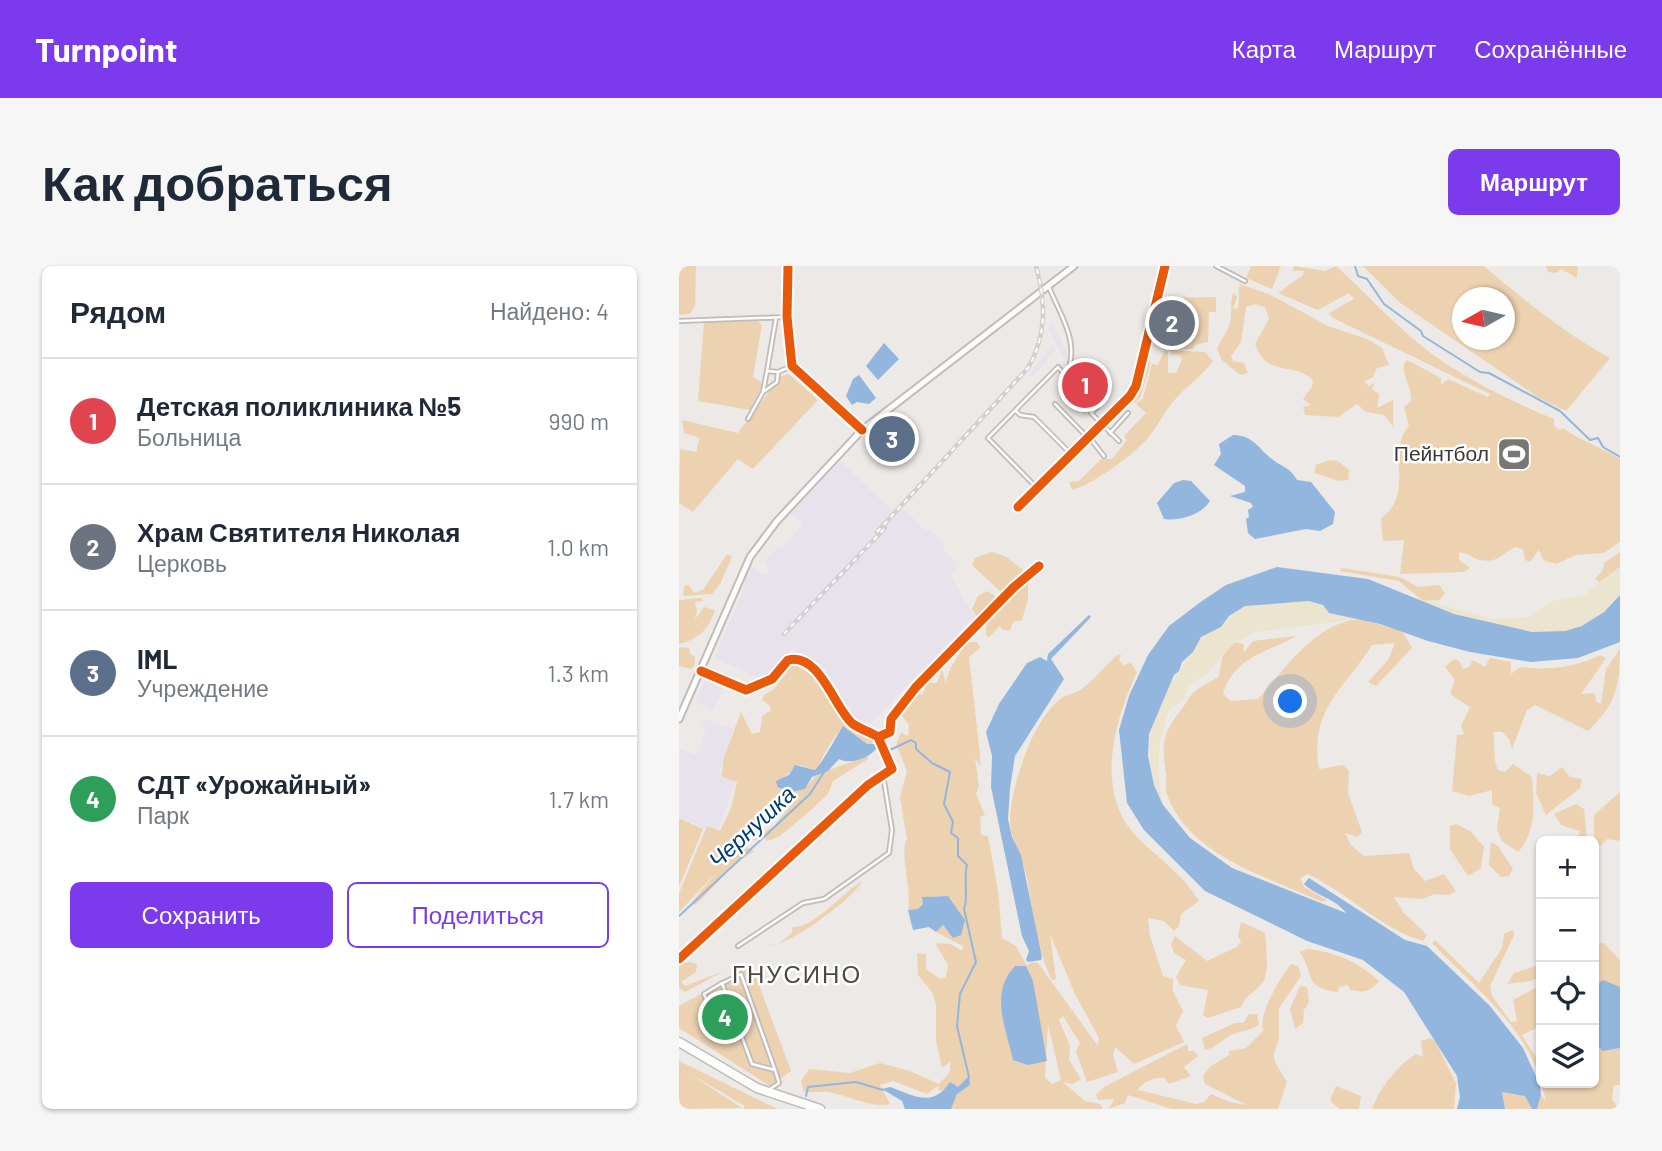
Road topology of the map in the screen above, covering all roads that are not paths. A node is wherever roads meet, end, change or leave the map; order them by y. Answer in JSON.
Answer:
{"nodes":[{"id":1,"x":788,"y":266,"type":"edge"},
{"id":2,"x":1075,"y":266,"type":"edge"},
{"id":3,"x":1165,"y":266,"type":"edge"},
{"id":4,"x":1216,"y":266,"type":"edge"},
{"id":5,"x":1245,"y":281,"type":"dead end"},
{"id":6,"x":1049,"y":286,"type":"junction"},
{"id":7,"x":776,"y":317,"type":"junction"},
{"id":8,"x":787,"y":317,"type":"junction"},
{"id":9,"x":679,"y":321,"type":"edge"},
{"id":10,"x":792,"y":366,"type":"junction"},
{"id":11,"x":767,"y":371,"type":"junction"},
{"id":12,"x":778,"y":372,"type":"junction"},
{"id":13,"x":1066,"y":376,"type":"junction"},
{"id":14,"x":763,"y":393,"type":"junction"},
{"id":15,"x":1055,"y":404,"type":"dead end"},
{"id":16,"x":1016,"y":411,"type":"junction"},
{"id":17,"x":1128,"y":413,"type":"dead end"},
{"id":18,"x":748,"y":419,"type":"dead end"},
{"id":19,"x":1101,"y":424,"type":"junction"},
{"id":20,"x":862,"y":430,"type":"junction"},
{"id":21,"x":1110,"y":433,"type":"junction"},
{"id":22,"x":1089,"y":437,"type":"junction"},
{"id":23,"x":1119,"y":441,"type":"dead end"},
{"id":24,"x":1071,"y":454,"type":"junction"},
{"id":25,"x":1104,"y":456,"type":"dead end"},
{"id":26,"x":1037,"y":488,"type":"junction"},
{"id":27,"x":1018,"y":507,"type":"dead end"},
{"id":28,"x":1039,"y":566,"type":"dead end"},
{"id":29,"x":701,"y":671,"type":"junction"},
{"id":30,"x":679,"y":719,"type":"edge"},
{"id":31,"x":878,"y":737,"type":"junction"},
{"id":32,"x":883,"y":775,"type":"junction"},
{"id":33,"x":738,"y":946,"type":"dead end"},
{"id":34,"x":679,"y":958,"type":"edge"},
{"id":35,"x":722,"y":983,"type":"junction"},
{"id":36,"x":720,"y":1041,"type":"dead end"},
{"id":37,"x":680,"y":1046,"type":"edge"},
{"id":38,"x":775,"y":1070,"type":"junction"},
{"id":39,"x":763,"y":1090,"type":"junction"},
{"id":40,"x":805,"y":1109,"type":"edge"},
{"id":41,"x":820,"y":1109,"type":"edge"}],
"edges":[{"from":1,"to":8,"type":"street"},
{"from":2,"to":6,"type":"main road"},
{"from":3,"to":19,"type":"street"},
{"from":4,"to":5,"type":"street"},
{"from":6,"to":13,"type":"street"},
{"from":6,"to":20,"type":"main road"},
{"from":7,"to":8,"type":"street"},
{"from":7,"to":9,"type":"street"},
{"from":7,"to":11,"type":"street"},
{"from":8,"to":10,"type":"street"},
{"from":10,"to":12,"type":"street"},
{"from":10,"to":20,"type":"street"},
{"from":11,"to":12,"type":"street"},
{"from":11,"to":14,"type":"street"},
{"from":12,"to":14,"type":"street"},
{"from":13,"to":16,"type":"street"},
{"from":13,"to":19,"type":"street"},
{"from":14,"to":18,"type":"street"},
{"from":15,"to":22,"type":"street"},
{"from":16,"to":24,"type":"street"},
{"from":16,"to":26,"type":"street"},
{"from":17,"to":21,"type":"street"},
{"from":19,"to":21,"type":"street"},
{"from":19,"to":22,"type":"street"},
{"from":20,"to":29,"type":"main road"},
{"from":21,"to":23,"type":"street"},
{"from":22,"to":24,"type":"street"},
{"from":22,"to":25,"type":"street"},
{"from":24,"to":26,"type":"street"},
{"from":26,"to":27,"type":"street"},
{"from":28,"to":31,"type":"street"},
{"from":29,"to":30,"type":"main road"},
{"from":29,"to":31,"type":"street"},
{"from":31,"to":32,"type":"street"},
{"from":32,"to":33,"type":"street"},
{"from":32,"to":34,"type":"street"},
{"from":35,"to":36,"type":"street"},
{"from":35,"to":38,"type":"street"},
{"from":35,"to":38,"type":"street"},
{"from":37,"to":39,"type":"highway"},
{"from":37,"to":40,"type":"highway"},
{"from":38,"to":39,"type":"street"},
{"from":39,"to":41,"type":"highway"}]}
